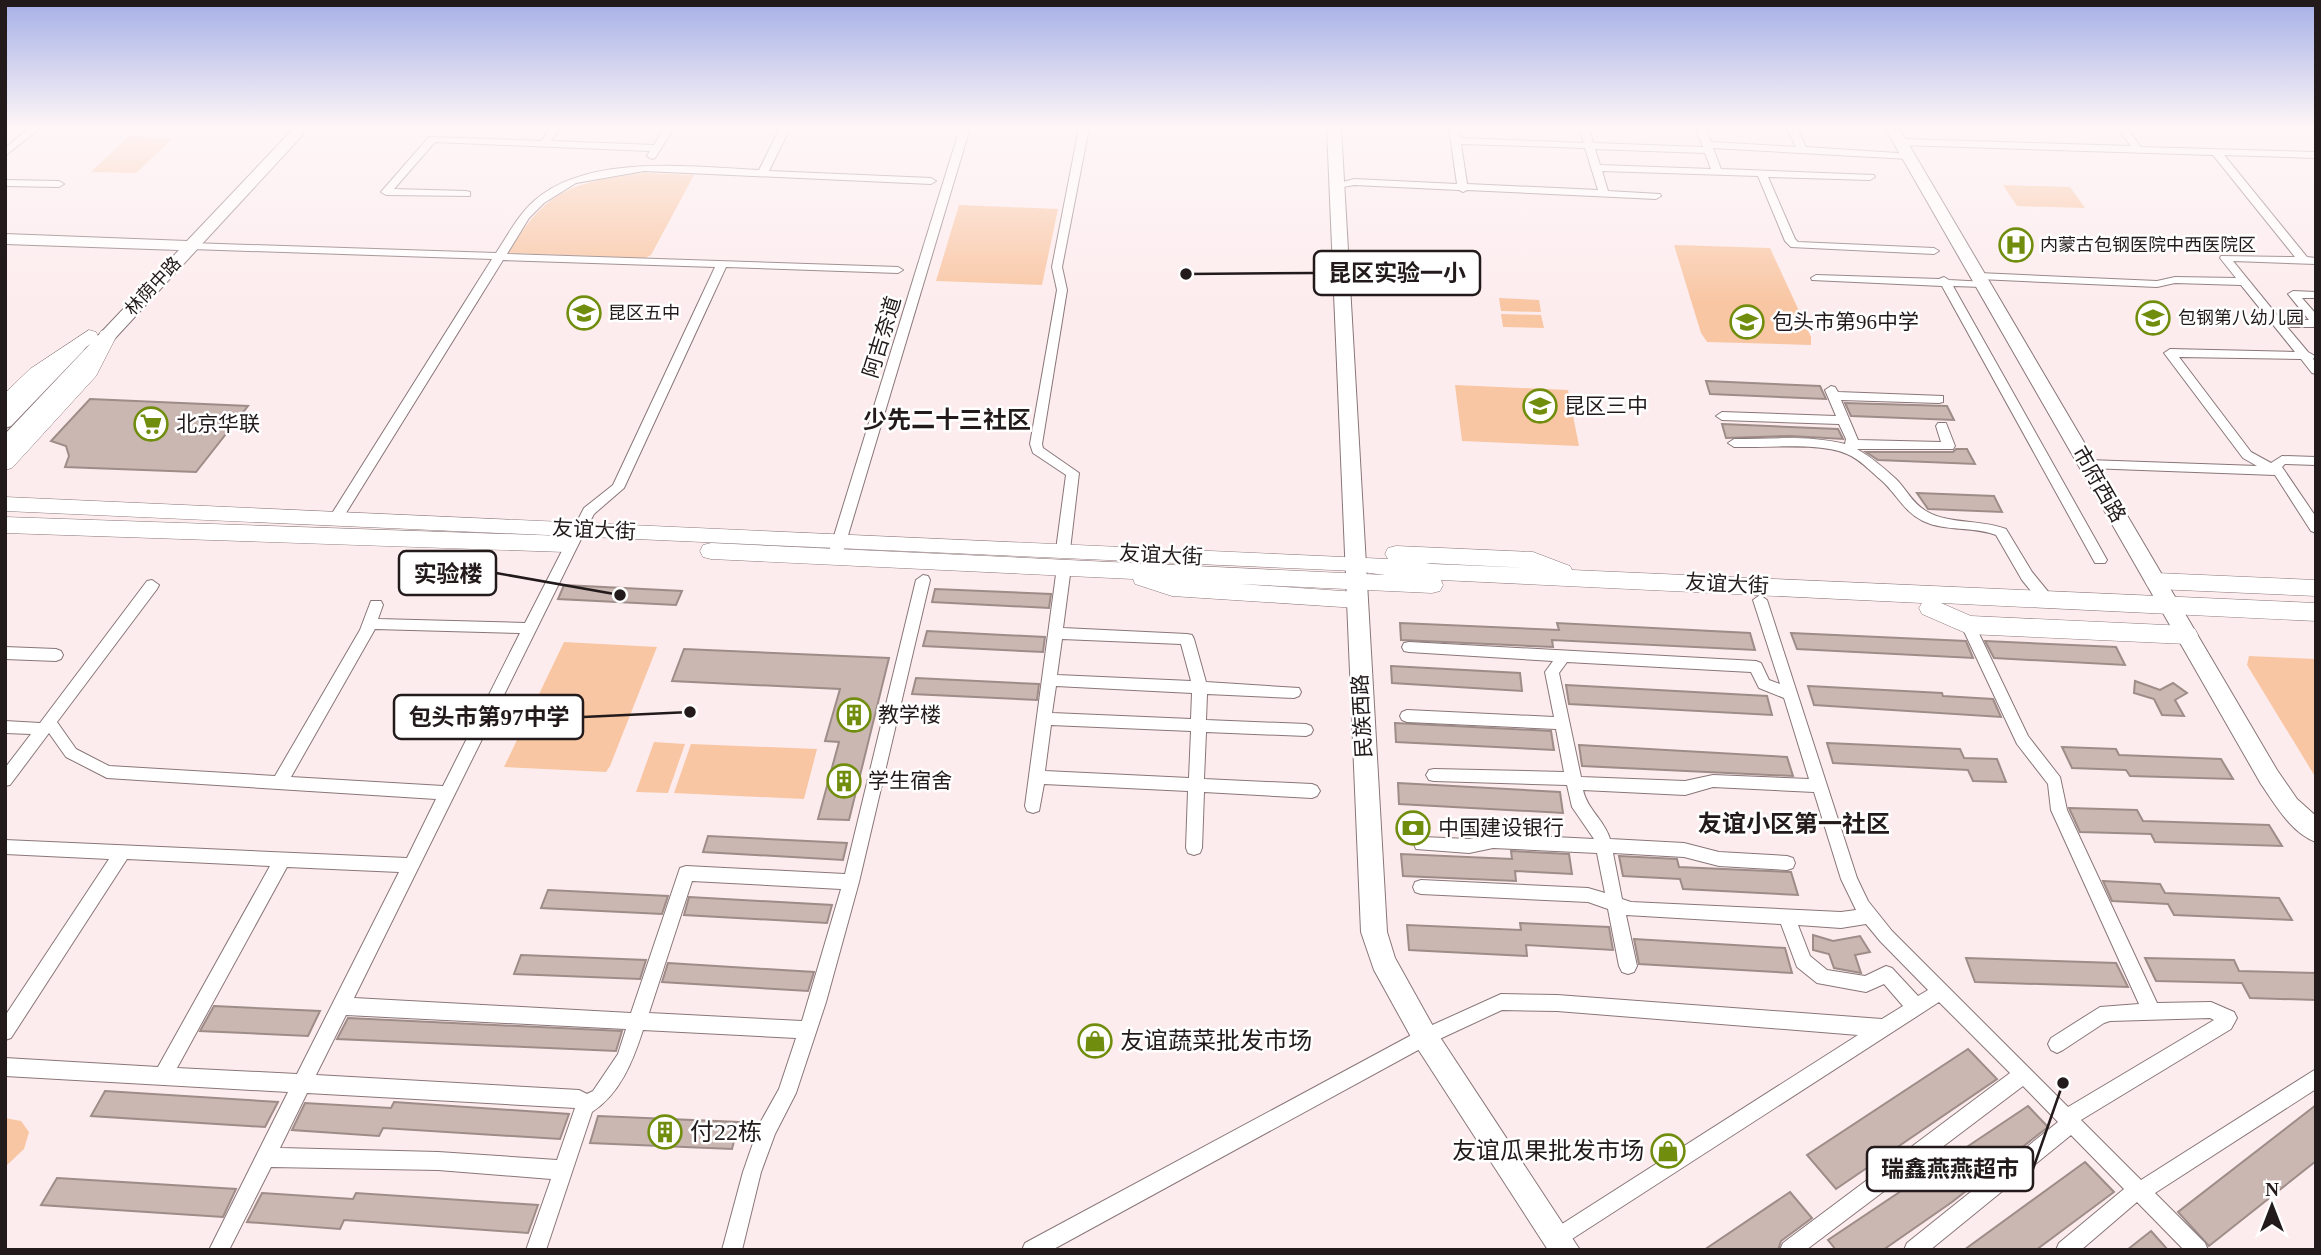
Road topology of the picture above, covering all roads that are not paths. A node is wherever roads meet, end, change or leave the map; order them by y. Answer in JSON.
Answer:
{"nodes":[{"id":1,"x":235,"y":187,"type":"edge"},
{"id":2,"x":243,"y":187,"type":"edge"},
{"id":3,"x":391,"y":187,"type":"edge"},
{"id":4,"x":564,"y":187,"type":"edge"},
{"id":5,"x":947,"y":187,"type":"edge"},
{"id":6,"x":1073,"y":187,"type":"edge"},
{"id":7,"x":1338,"y":187,"type":"edge"},
{"id":8,"x":1425,"y":187,"type":"edge"},
{"id":9,"x":1602,"y":187,"type":"edge"},
{"id":10,"x":1767,"y":187,"type":"edge"},
{"id":11,"x":1926,"y":187,"type":"edge"},
{"id":12,"x":2244,"y":187,"type":"edge"},
{"id":13,"x":1463,"y":189,"type":"joint"},
{"id":14,"x":466,"y":194,"type":"dead end"},
{"id":15,"x":1604,"y":194,"type":"junction"},
{"id":16,"x":1656,"y":196,"type":"dead end"},
{"id":17,"x":5,"y":239,"type":"edge"},
{"id":18,"x":183,"y":246,"type":"junction"},
{"id":19,"x":1934,"y":251,"type":"dead end"},
{"id":20,"x":498,"y":256,"type":"junction"},
{"id":21,"x":2303,"y":260,"type":"junction"},
{"id":22,"x":2316,"y":261,"type":"edge"},
{"id":23,"x":722,"y":264,"type":"junction"},
{"id":24,"x":898,"y":270,"type":"dead end"},
{"id":25,"x":1816,"y":278,"type":"dead end"},
{"id":26,"x":1981,"y":280,"type":"junction"},
{"id":27,"x":1945,"y":281,"type":"junction"},
{"id":28,"x":2245,"y":282,"type":"junction"},
{"id":29,"x":2316,"y":295,"type":"edge"},
{"id":30,"x":2278,"y":323,"type":"junction"},
{"id":31,"x":2316,"y":323,"type":"edge"},
{"id":32,"x":98,"y":335,"type":"junction"},
{"id":33,"x":2310,"y":356,"type":"edge"},
{"id":34,"x":2316,"y":370,"type":"edge"},
{"id":35,"x":1939,"y":399,"type":"dead end"},
{"id":36,"x":5,"y":405,"type":"edge"},
{"id":37,"x":1722,"y":416,"type":"dead end"},
{"id":38,"x":1843,"y":420,"type":"junction"},
{"id":39,"x":5,"y":422,"type":"edge"},
{"id":40,"x":1942,"y":426,"type":"dead end"},
{"id":41,"x":1734,"y":443,"type":"dead end"},
{"id":42,"x":5,"y":446,"type":"edge"},
{"id":43,"x":1852,"y":447,"type":"junction"},
{"id":44,"x":2316,"y":461,"type":"edge"},
{"id":45,"x":5,"y":463,"type":"edge"},
{"id":46,"x":2088,"y":464,"type":"junction"},
{"id":47,"x":2277,"y":471,"type":"junction"},
{"id":48,"x":5,"y":488,"type":"edge"},
{"id":49,"x":5,"y":504,"type":"edge"},
{"id":50,"x":199,"y":512,"type":"junction"},
{"id":51,"x":335,"y":518,"type":"junction"},
{"id":52,"x":5,"y":525,"type":"edge"},
{"id":53,"x":2316,"y":528,"type":"edge"},
{"id":54,"x":185,"y":532,"type":"junction"},
{"id":55,"x":575,"y":536,"type":"junction"},
{"id":56,"x":5,"y":538,"type":"edge"},
{"id":57,"x":837,"y":548,"type":"junction"},
{"id":58,"x":1064,"y":559,"type":"junction"},
{"id":59,"x":2100,"y":560,"type":"dead end"},
{"id":60,"x":1284,"y":569,"type":"junction"},
{"id":61,"x":1120,"y":570,"type":"junction"},
{"id":62,"x":1356,"y":574,"type":"junction"},
{"id":63,"x":1575,"y":577,"type":"junction"},
{"id":64,"x":1432,"y":578,"type":"junction"},
{"id":65,"x":923,"y":580,"type":"dead end"},
{"id":66,"x":2156,"y":582,"type":"junction"},
{"id":67,"x":152,"y":584,"type":"dead end"},
{"id":68,"x":2316,"y":588,"type":"edge"},
{"id":69,"x":2045,"y":598,"type":"junction"},
{"id":70,"x":1760,"y":600,"type":"junction"},
{"id":71,"x":376,"y":605,"type":"dead end"},
{"id":72,"x":1930,"y":608,"type":"junction"},
{"id":73,"x":2316,"y":612,"type":"edge"},
{"id":74,"x":2178,"y":620,"type":"junction"},
{"id":75,"x":370,"y":624,"type":"junction"},
{"id":76,"x":1968,"y":625,"type":"junction"},
{"id":77,"x":2316,"y":625,"type":"edge"},
{"id":78,"x":530,"y":628,"type":"junction"},
{"id":79,"x":1056,"y":633,"type":"junction"},
{"id":80,"x":1409,"y":647,"type":"dead end"},
{"id":81,"x":5,"y":653,"type":"edge"},
{"id":82,"x":56,"y":655,"type":"dead end"},
{"id":83,"x":1559,"y":655,"type":"junction"},
{"id":84,"x":1050,"y":680,"type":"junction"},
{"id":85,"x":1200,"y":687,"type":"junction"},
{"id":86,"x":1294,"y":692,"type":"dead end"},
{"id":87,"x":1791,"y":695,"type":"junction"},
{"id":88,"x":1407,"y":716,"type":"dead end"},
{"id":89,"x":1045,"y":719,"type":"junction"},
{"id":90,"x":1562,"y":723,"type":"junction"},
{"id":91,"x":47,"y":725,"type":"junction"},
{"id":92,"x":1199,"y":726,"type":"junction"},
{"id":93,"x":5,"y":727,"type":"edge"},
{"id":94,"x":1306,"y":730,"type":"dead end"},
{"id":95,"x":1434,"y":775,"type":"dead end"},
{"id":96,"x":1037,"y":777,"type":"junction"},
{"id":97,"x":5,"y":780,"type":"edge"},
{"id":98,"x":1573,"y":781,"type":"junction"},
{"id":99,"x":279,"y":783,"type":"junction"},
{"id":100,"x":1196,"y":785,"type":"junction"},
{"id":101,"x":1820,"y":786,"type":"junction"},
{"id":102,"x":1312,"y":791,"type":"dead end"},
{"id":103,"x":447,"y":793,"type":"junction"},
{"id":104,"x":1033,"y":806,"type":"dead end"},
{"id":105,"x":2316,"y":832,"type":"edge"},
{"id":106,"x":1422,"y":844,"type":"dead end"},
{"id":107,"x":1604,"y":846,"type":"junction"},
{"id":108,"x":5,"y":847,"type":"edge"},
{"id":109,"x":1194,"y":848,"type":"dead end"},
{"id":110,"x":122,"y":853,"type":"junction"},
{"id":111,"x":282,"y":860,"type":"junction"},
{"id":112,"x":1787,"y":863,"type":"dead end"},
{"id":113,"x":410,"y":865,"type":"junction"},
{"id":114,"x":851,"y":882,"type":"junction"},
{"id":115,"x":1421,"y":887,"type":"dead end"},
{"id":116,"x":1618,"y":907,"type":"junction"},
{"id":117,"x":1869,"y":916,"type":"junction"},
{"id":118,"x":1787,"y":917,"type":"junction"},
{"id":119,"x":1628,"y":966,"type":"dead end"},
{"id":120,"x":1941,"y":991,"type":"junction"},
{"id":121,"x":339,"y":1006,"type":"junction"},
{"id":122,"x":1916,"y":1007,"type":"junction"},
{"id":123,"x":2152,"y":1012,"type":"junction"},
{"id":124,"x":638,"y":1022,"type":"junction"},
{"id":125,"x":1883,"y":1028,"type":"junction"},
{"id":126,"x":807,"y":1030,"type":"junction"},
{"id":127,"x":5,"y":1031,"type":"edge"},
{"id":128,"x":1425,"y":1037,"type":"junction"},
{"id":129,"x":2057,"y":1044,"type":"dead end"},
{"id":130,"x":5,"y":1066,"type":"edge"},
{"id":131,"x":2024,"y":1074,"type":"junction"},
{"id":132,"x":163,"y":1075,"type":"junction"},
{"id":133,"x":2316,"y":1078,"type":"edge"},
{"id":134,"x":300,"y":1083,"type":"junction"},
{"id":135,"x":585,"y":1106,"type":"junction"},
{"id":136,"x":2070,"y":1120,"type":"junction"},
{"id":137,"x":264,"y":1157,"type":"junction"},
{"id":138,"x":562,"y":1170,"type":"junction"},
{"id":139,"x":2139,"y":1190,"type":"junction"},
{"id":140,"x":1562,"y":1244,"type":"edge"},
{"id":141,"x":1800,"y":1247,"type":"edge"},
{"id":142,"x":219,"y":1250,"type":"edge"},
{"id":143,"x":536,"y":1250,"type":"edge"},
{"id":144,"x":732,"y":1250,"type":"edge"},
{"id":145,"x":1032,"y":1250,"type":"edge"},
{"id":146,"x":1914,"y":1250,"type":"edge"},
{"id":147,"x":2066,"y":1250,"type":"edge"},
{"id":148,"x":2198,"y":1250,"type":"edge"}],
"edges":[{"from":1,"to":18,"type":"main road","name":"林荫中路"},
{"from":2,"to":18,"type":"main road","name":"林荫中路"},
{"from":3,"to":14,"type":"street"},
{"from":4,"to":20,"type":"street"},
{"from":5,"to":57,"type":"street","name":"阿吉奈道"},
{"from":6,"to":58,"type":"street"},
{"from":7,"to":62,"type":"main road","name":"民族西路"},
{"from":8,"to":13,"type":"street"},
{"from":9,"to":15,"type":"street"},
{"from":10,"to":19,"type":"street"},
{"from":11,"to":26,"type":"main road","name":"市府西路"},
{"from":12,"to":21,"type":"street"},
{"from":13,"to":15,"type":"street"},
{"from":15,"to":16,"type":"street"},
{"from":17,"to":18,"type":"main road"},
{"from":18,"to":20,"type":"street"},
{"from":18,"to":32,"type":"main road","name":"林荫中路"},
{"from":20,"to":23,"type":"street"},
{"from":20,"to":51,"type":"street"},
{"from":21,"to":22,"type":"street"},
{"from":21,"to":28,"type":"street"},
{"from":23,"to":24,"type":"street"},
{"from":23,"to":55,"type":"street"},
{"from":25,"to":27,"type":"street"},
{"from":26,"to":27,"type":"street"},
{"from":26,"to":28,"type":"street"},
{"from":26,"to":46,"type":"main road","name":"市府西路"},
{"from":27,"to":59,"type":"street"},
{"from":28,"to":30,"type":"street"},
{"from":29,"to":31,"type":"street"},
{"from":30,"to":31,"type":"street"},
{"from":30,"to":33,"type":"street"},
{"from":32,"to":36,"type":"main road"},
{"from":32,"to":39,"type":"main road","name":"林荫中路"},
{"from":32,"to":42,"type":"main road","name":"林荫中路"},
{"from":32,"to":45,"type":"main road"},
{"from":33,"to":34,"type":"street"},
{"from":33,"to":47,"type":"street"},
{"from":35,"to":38,"type":"street"},
{"from":37,"to":38,"type":"street"},
{"from":38,"to":43,"type":"street"},
{"from":40,"to":43,"type":"street"},
{"from":41,"to":43,"type":"street"},
{"from":43,"to":69,"type":"street"},
{"from":44,"to":47,"type":"street"},
{"from":46,"to":47,"type":"street"},
{"from":46,"to":66,"type":"main road","name":"市府西路"},
{"from":47,"to":53,"type":"street"},
{"from":48,"to":50,"type":"main road"},
{"from":49,"to":50,"type":"main road","name":"友谊大街"},
{"from":50,"to":51,"type":"main road","name":"友谊大街"},
{"from":51,"to":55,"type":"main road","name":"友谊大街"},
{"from":52,"to":54,"type":"main road","name":"友谊大街"},
{"from":54,"to":55,"type":"main road","name":"友谊大街"},
{"from":54,"to":56,"type":"main road"},
{"from":55,"to":57,"type":"main road","name":"友谊大街"},
{"from":55,"to":78,"type":"street"},
{"from":57,"to":58,"type":"main road","name":"友谊大街"},
{"from":58,"to":60,"type":"main road","name":"友谊大街"},
{"from":58,"to":61,"type":"main road","name":"友谊大街"},
{"from":58,"to":79,"type":"street"},
{"from":60,"to":61,"type":"main road","name":"友谊大街"},
{"from":60,"to":62,"type":"main road","name":"友谊大街"},
{"from":61,"to":62,"type":"main road"},
{"from":62,"to":63,"type":"main road"},
{"from":62,"to":64,"type":"main road","name":"友谊大街"},
{"from":62,"to":128,"type":"main road","name":"民族西路"},
{"from":63,"to":64,"type":"main road","name":"友谊大街"},
{"from":63,"to":69,"type":"main road","name":"友谊大街"},
{"from":64,"to":70,"type":"main road","name":"友谊大街"},
{"from":65,"to":114,"type":"street"},
{"from":66,"to":68,"type":"main road"},
{"from":66,"to":74,"type":"main road","name":"市府西路"},
{"from":67,"to":91,"type":"street"},
{"from":69,"to":74,"type":"main road","name":"友谊大街"},
{"from":70,"to":72,"type":"main road","name":"友谊大街"},
{"from":70,"to":87,"type":"street"},
{"from":71,"to":75,"type":"street"},
{"from":72,"to":74,"type":"main road","name":"友谊大街"},
{"from":72,"to":76,"type":"main road"},
{"from":73,"to":74,"type":"main road","name":"友谊大街"},
{"from":74,"to":76,"type":"main road"},
{"from":74,"to":77,"type":"main road","name":"友谊大街"},
{"from":74,"to":105,"type":"main road","name":"市府西路"},
{"from":75,"to":78,"type":"street"},
{"from":75,"to":99,"type":"street"},
{"from":76,"to":123,"type":"street"},
{"from":78,"to":103,"type":"street"},
{"from":79,"to":84,"type":"street"},
{"from":79,"to":85,"type":"street"},
{"from":80,"to":83,"type":"street"},
{"from":81,"to":82,"type":"street"},
{"from":83,"to":87,"type":"street"},
{"from":83,"to":90,"type":"street"},
{"from":84,"to":85,"type":"street"},
{"from":84,"to":89,"type":"street"},
{"from":85,"to":86,"type":"street"},
{"from":85,"to":92,"type":"street"},
{"from":87,"to":101,"type":"street"},
{"from":88,"to":90,"type":"street"},
{"from":89,"to":92,"type":"street"},
{"from":89,"to":96,"type":"street"},
{"from":90,"to":98,"type":"street"},
{"from":91,"to":93,"type":"street"},
{"from":91,"to":97,"type":"street"},
{"from":91,"to":99,"type":"street"},
{"from":92,"to":94,"type":"street"},
{"from":92,"to":100,"type":"street"},
{"from":95,"to":98,"type":"street"},
{"from":96,"to":100,"type":"street"},
{"from":96,"to":104,"type":"street"},
{"from":98,"to":101,"type":"street"},
{"from":98,"to":107,"type":"street"},
{"from":99,"to":103,"type":"street"},
{"from":100,"to":102,"type":"street"},
{"from":100,"to":109,"type":"street"},
{"from":101,"to":117,"type":"street"},
{"from":103,"to":113,"type":"street"},
{"from":106,"to":107,"type":"street"},
{"from":107,"to":112,"type":"street"},
{"from":107,"to":116,"type":"street"},
{"from":108,"to":110,"type":"street"},
{"from":110,"to":111,"type":"street"},
{"from":110,"to":127,"type":"street"},
{"from":111,"to":113,"type":"street"},
{"from":111,"to":132,"type":"street"},
{"from":113,"to":121,"type":"street"},
{"from":114,"to":124,"type":"street"},
{"from":114,"to":126,"type":"street"},
{"from":115,"to":116,"type":"street"},
{"from":116,"to":118,"type":"street"},
{"from":116,"to":119,"type":"street"},
{"from":117,"to":118,"type":"street"},
{"from":117,"to":120,"type":"street"},
{"from":118,"to":122,"type":"street"},
{"from":120,"to":122,"type":"street"},
{"from":120,"to":131,"type":"street"},
{"from":121,"to":124,"type":"street"},
{"from":121,"to":134,"type":"street"},
{"from":122,"to":125,"type":"street"},
{"from":123,"to":129,"type":"street"},
{"from":123,"to":136,"type":"street"},
{"from":124,"to":126,"type":"street"},
{"from":124,"to":135,"type":"street"},
{"from":125,"to":128,"type":"street"},
{"from":125,"to":140,"type":"street"},
{"from":126,"to":144,"type":"street"},
{"from":128,"to":140,"type":"main road","name":"民族西路"},
{"from":128,"to":145,"type":"street"},
{"from":130,"to":132,"type":"street"},
{"from":131,"to":136,"type":"street"},
{"from":131,"to":141,"type":"street"},
{"from":132,"to":134,"type":"street"},
{"from":133,"to":139,"type":"street"},
{"from":134,"to":135,"type":"street"},
{"from":134,"to":137,"type":"street"},
{"from":135,"to":138,"type":"street"},
{"from":136,"to":139,"type":"street"},
{"from":136,"to":146,"type":"street"},
{"from":137,"to":138,"type":"street"},
{"from":137,"to":142,"type":"street"},
{"from":138,"to":143,"type":"street"},
{"from":139,"to":147,"type":"street"},
{"from":139,"to":148,"type":"street"}]}
